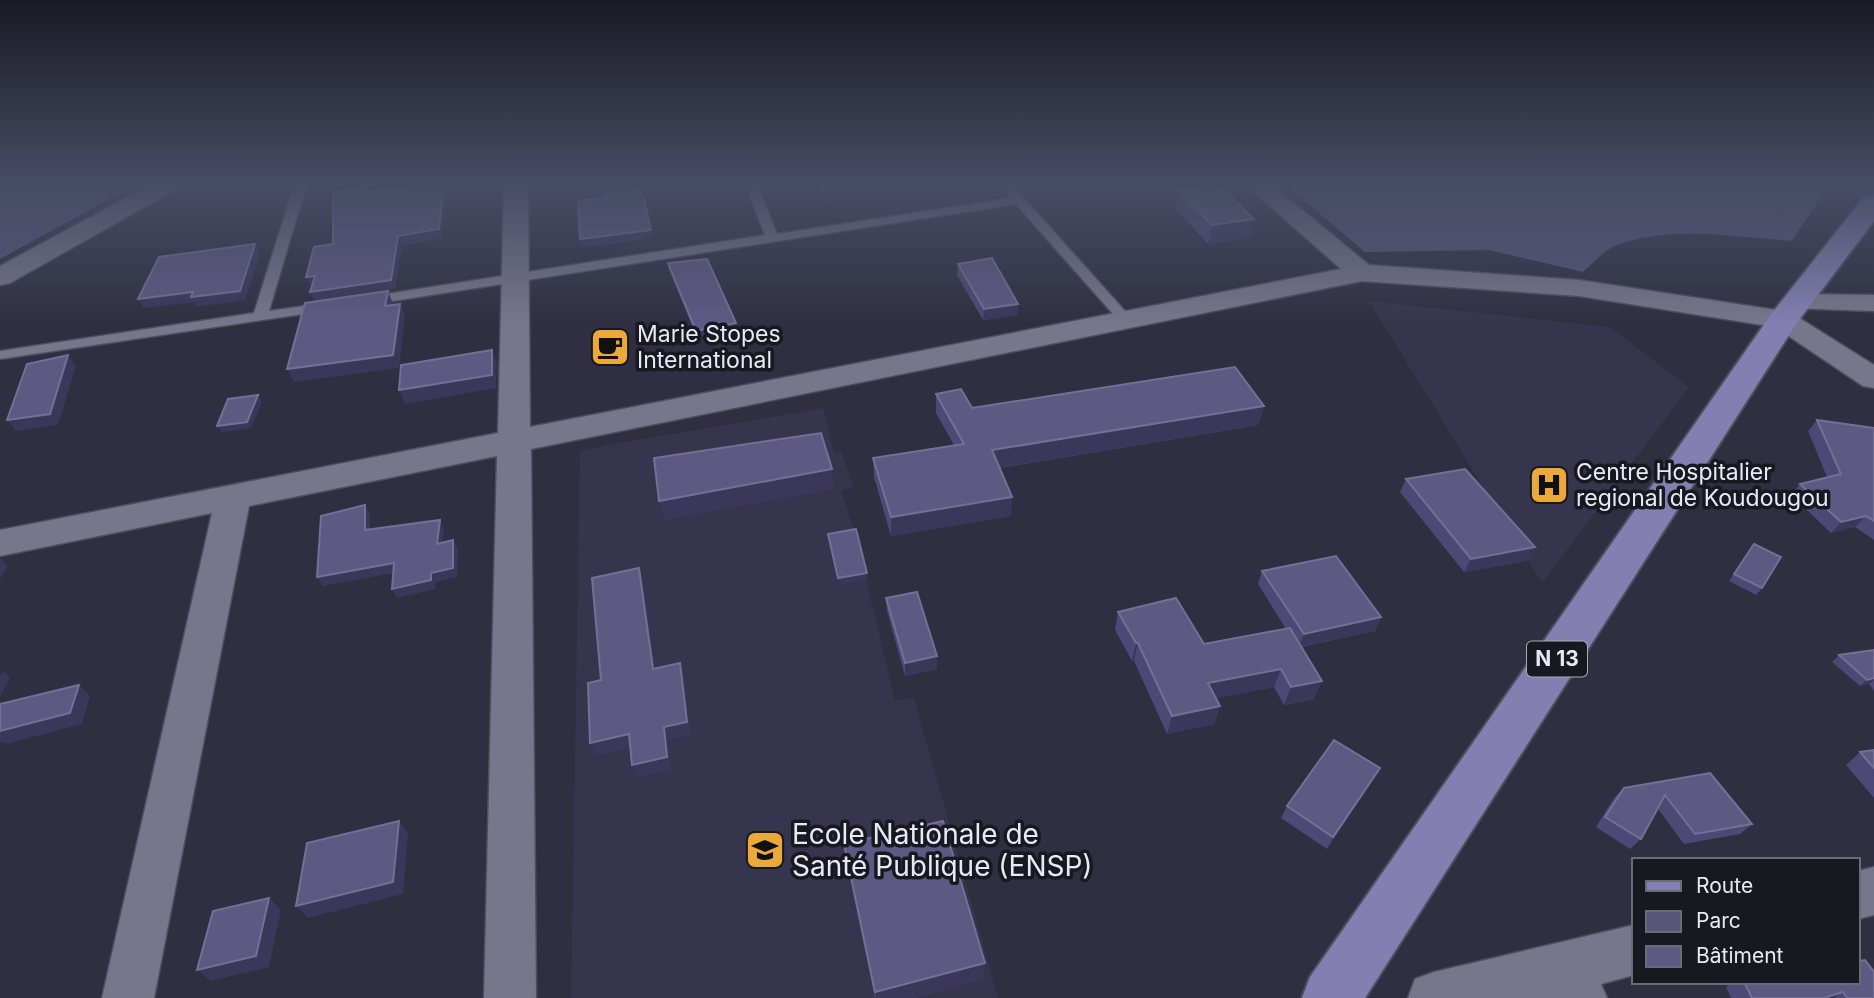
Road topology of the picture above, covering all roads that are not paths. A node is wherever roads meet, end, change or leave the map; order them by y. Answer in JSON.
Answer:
{"nodes":[{"id":1,"x":81,"y":233,"type":"edge"},
{"id":2,"x":286,"y":233,"type":"edge"},
{"id":3,"x":515,"y":233,"type":"edge"},
{"id":4,"x":770,"y":233,"type":"edge"},
{"id":5,"x":814,"y":233,"type":"edge"},
{"id":6,"x":1048,"y":233,"type":"edge"},
{"id":7,"x":1314,"y":233,"type":"edge"},
{"id":8,"x":1855,"y":233,"type":"edge"},
{"id":9,"x":773,"y":239,"type":"junction"},
{"id":10,"x":1362,"y":273,"type":"junction"},
{"id":11,"x":0,"y":277,"type":"edge"},
{"id":12,"x":515,"y":279,"type":"junction"},
{"id":13,"x":1874,"y":303,"type":"edge"},
{"id":14,"x":1790,"y":311,"type":"junction"},
{"id":15,"x":260,"y":317,"type":"junction"},
{"id":16,"x":1126,"y":320,"type":"junction"},
{"id":17,"x":0,"y":355,"type":"edge"},
{"id":18,"x":1874,"y":379,"type":"edge"},
{"id":19,"x":514,"y":441,"type":"junction"},
{"id":20,"x":233,"y":497,"type":"junction"},
{"id":21,"x":0,"y":543,"type":"edge"},
{"id":22,"x":1632,"y":951,"type":"edge"},
{"id":23,"x":1571,"y":983,"type":"edge"},
{"id":24,"x":128,"y":998,"type":"edge"},
{"id":25,"x":510,"y":998,"type":"edge"},
{"id":26,"x":1331,"y":998,"type":"edge"},
{"id":27,"x":1434,"y":998,"type":"edge"}],
"edges":[{"from":1,"to":11,"type":"street"},
{"from":2,"to":15,"type":"lane"},
{"from":3,"to":12,"type":"street"},
{"from":4,"to":9,"type":"lane"},
{"from":5,"to":9,"type":"lane"},
{"from":6,"to":16,"type":"lane"},
{"from":7,"to":10,"type":"street"},
{"from":8,"to":14,"type":"main road","number":"N 13"},
{"from":9,"to":12,"type":"lane"},
{"from":10,"to":14,"type":"street"},
{"from":10,"to":16,"type":"street"},
{"from":12,"to":15,"type":"lane"},
{"from":12,"to":19,"type":"street"},
{"from":13,"to":14,"type":"street"},
{"from":14,"to":18,"type":"street"},
{"from":14,"to":26,"type":"main road","number":"N 13"},
{"from":15,"to":17,"type":"lane"},
{"from":16,"to":19,"type":"street"},
{"from":19,"to":20,"type":"street"},
{"from":19,"to":25,"type":"street"},
{"from":20,"to":21,"type":"street"},
{"from":20,"to":24,"type":"street"},
{"from":22,"to":23,"type":"street"},
{"from":23,"to":27,"type":"street"}]}
